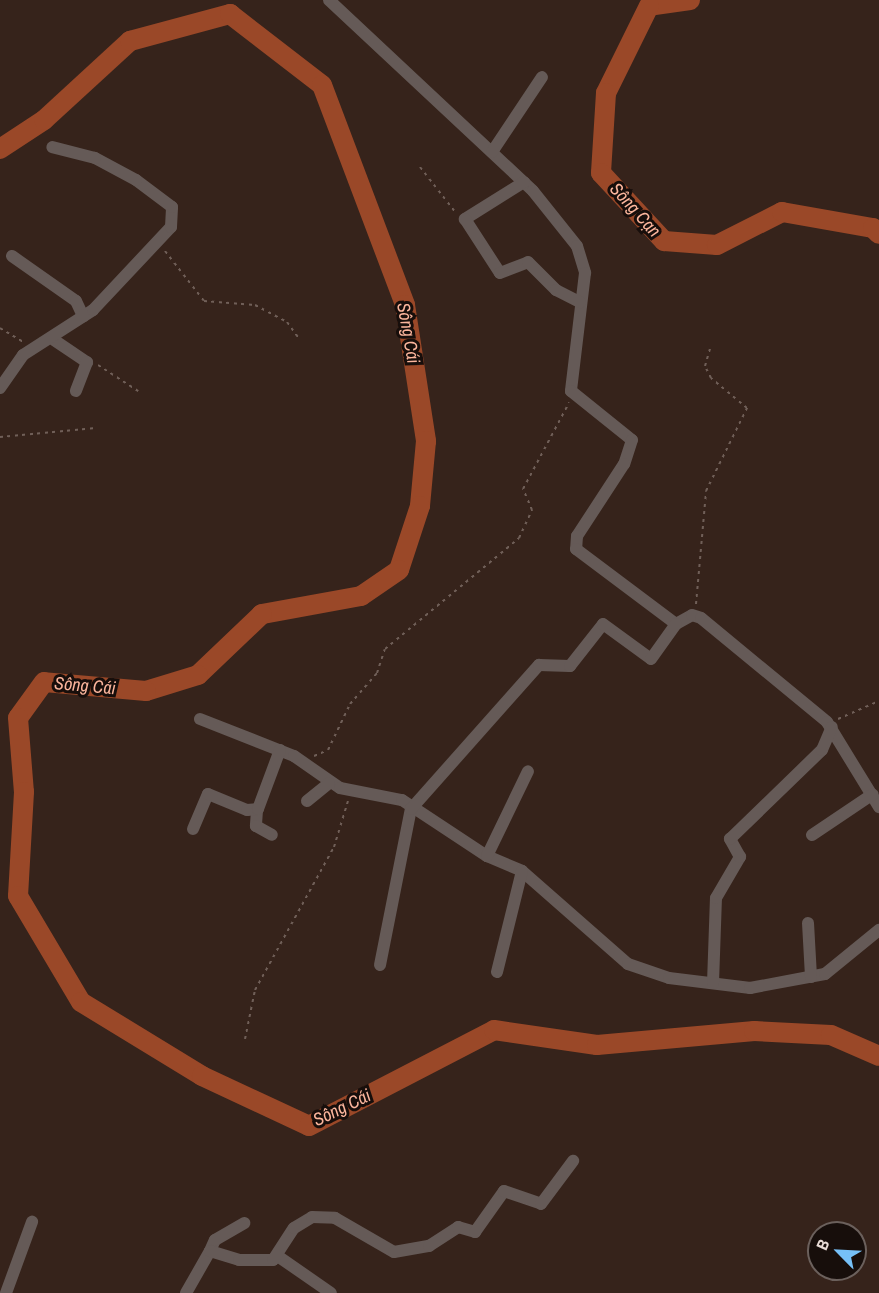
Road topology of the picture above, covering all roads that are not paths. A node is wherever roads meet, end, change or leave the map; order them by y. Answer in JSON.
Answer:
{"nodes":[{"id":1,"x":329,"y":0,"type":"edge"},
{"id":2,"x":542,"y":77,"type":"dead end"},
{"id":3,"x":52,"y":147,"type":"dead end"},
{"id":4,"x":492,"y":152,"type":"junction"},
{"id":5,"x":524,"y":182,"type":"junction"},
{"id":6,"x":12,"y":256,"type":"dead end"},
{"id":7,"x":580,"y":302,"type":"junction"},
{"id":8,"x":83,"y":316,"type":"junction"},
{"id":9,"x":54,"y":340,"type":"junction"},
{"id":10,"x":0,"y":388,"type":"edge"},
{"id":11,"x":76,"y":391,"type":"dead end"},
{"id":12,"x":676,"y":624,"type":"junction"},
{"id":13,"x":200,"y":719,"type":"dead end"},
{"id":14,"x":829,"y":725,"type":"junction"},
{"id":15,"x":280,"y":750,"type":"junction"},
{"id":16,"x":528,"y":771,"type":"dead end"},
{"id":17,"x":329,"y":783,"type":"junction"},
{"id":18,"x":873,"y":794,"type":"junction"},
{"id":19,"x":307,"y":801,"type":"dead end"},
{"id":20,"x":879,"y":807,"type":"edge"},
{"id":21,"x":411,"y":809,"type":"junction"},
{"id":22,"x":256,"y":810,"type":"junction"},
{"id":23,"x":193,"y":829,"type":"dead end"},
{"id":24,"x":272,"y":835,"type":"dead end"},
{"id":25,"x":812,"y":835,"type":"dead end"},
{"id":26,"x":487,"y":856,"type":"junction"},
{"id":27,"x":522,"y":871,"type":"junction"},
{"id":28,"x":808,"y":923,"type":"dead end"},
{"id":29,"x":879,"y":930,"type":"edge"},
{"id":30,"x":380,"y":965,"type":"dead end"},
{"id":31,"x":497,"y":972,"type":"dead end"},
{"id":32,"x":811,"y":977,"type":"junction"},
{"id":33,"x":713,"y":983,"type":"junction"},
{"id":34,"x":573,"y":1161,"type":"dead end"},
{"id":35,"x":32,"y":1222,"type":"dead end"},
{"id":36,"x":244,"y":1223,"type":"dead end"},
{"id":37,"x":210,"y":1251,"type":"junction"},
{"id":38,"x":279,"y":1257,"type":"junction"},
{"id":39,"x":6,"y":1293,"type":"edge"},
{"id":40,"x":186,"y":1293,"type":"edge"},
{"id":41,"x":331,"y":1293,"type":"edge"}],
"edges":[{"from":1,"to":4,"type":"street"},
{"from":2,"to":4,"type":"street"},
{"from":3,"to":8,"type":"street"},
{"from":4,"to":5,"type":"street"},
{"from":5,"to":7,"type":"street"},
{"from":5,"to":7,"type":"street"},
{"from":6,"to":8,"type":"street"},
{"from":7,"to":12,"type":"street"},
{"from":8,"to":9,"type":"street"},
{"from":9,"to":10,"type":"street"},
{"from":9,"to":11,"type":"street"},
{"from":12,"to":14,"type":"street"},
{"from":12,"to":21,"type":"street"},
{"from":13,"to":15,"type":"street"},
{"from":14,"to":18,"type":"street"},
{"from":14,"to":33,"type":"street"},
{"from":15,"to":17,"type":"street"},
{"from":15,"to":22,"type":"street"},
{"from":16,"to":26,"type":"street"},
{"from":17,"to":19,"type":"street"},
{"from":17,"to":21,"type":"street"},
{"from":18,"to":20,"type":"street"},
{"from":18,"to":25,"type":"street"},
{"from":21,"to":26,"type":"street"},
{"from":21,"to":30,"type":"street"},
{"from":22,"to":23,"type":"street"},
{"from":22,"to":24,"type":"street"},
{"from":26,"to":27,"type":"street"},
{"from":27,"to":31,"type":"street"},
{"from":27,"to":33,"type":"street"},
{"from":28,"to":32,"type":"street"},
{"from":29,"to":32,"type":"street"},
{"from":32,"to":33,"type":"street"},
{"from":34,"to":38,"type":"street"},
{"from":35,"to":39,"type":"street"},
{"from":36,"to":37,"type":"street"},
{"from":37,"to":38,"type":"street"},
{"from":37,"to":40,"type":"street"},
{"from":38,"to":41,"type":"street"}]}
